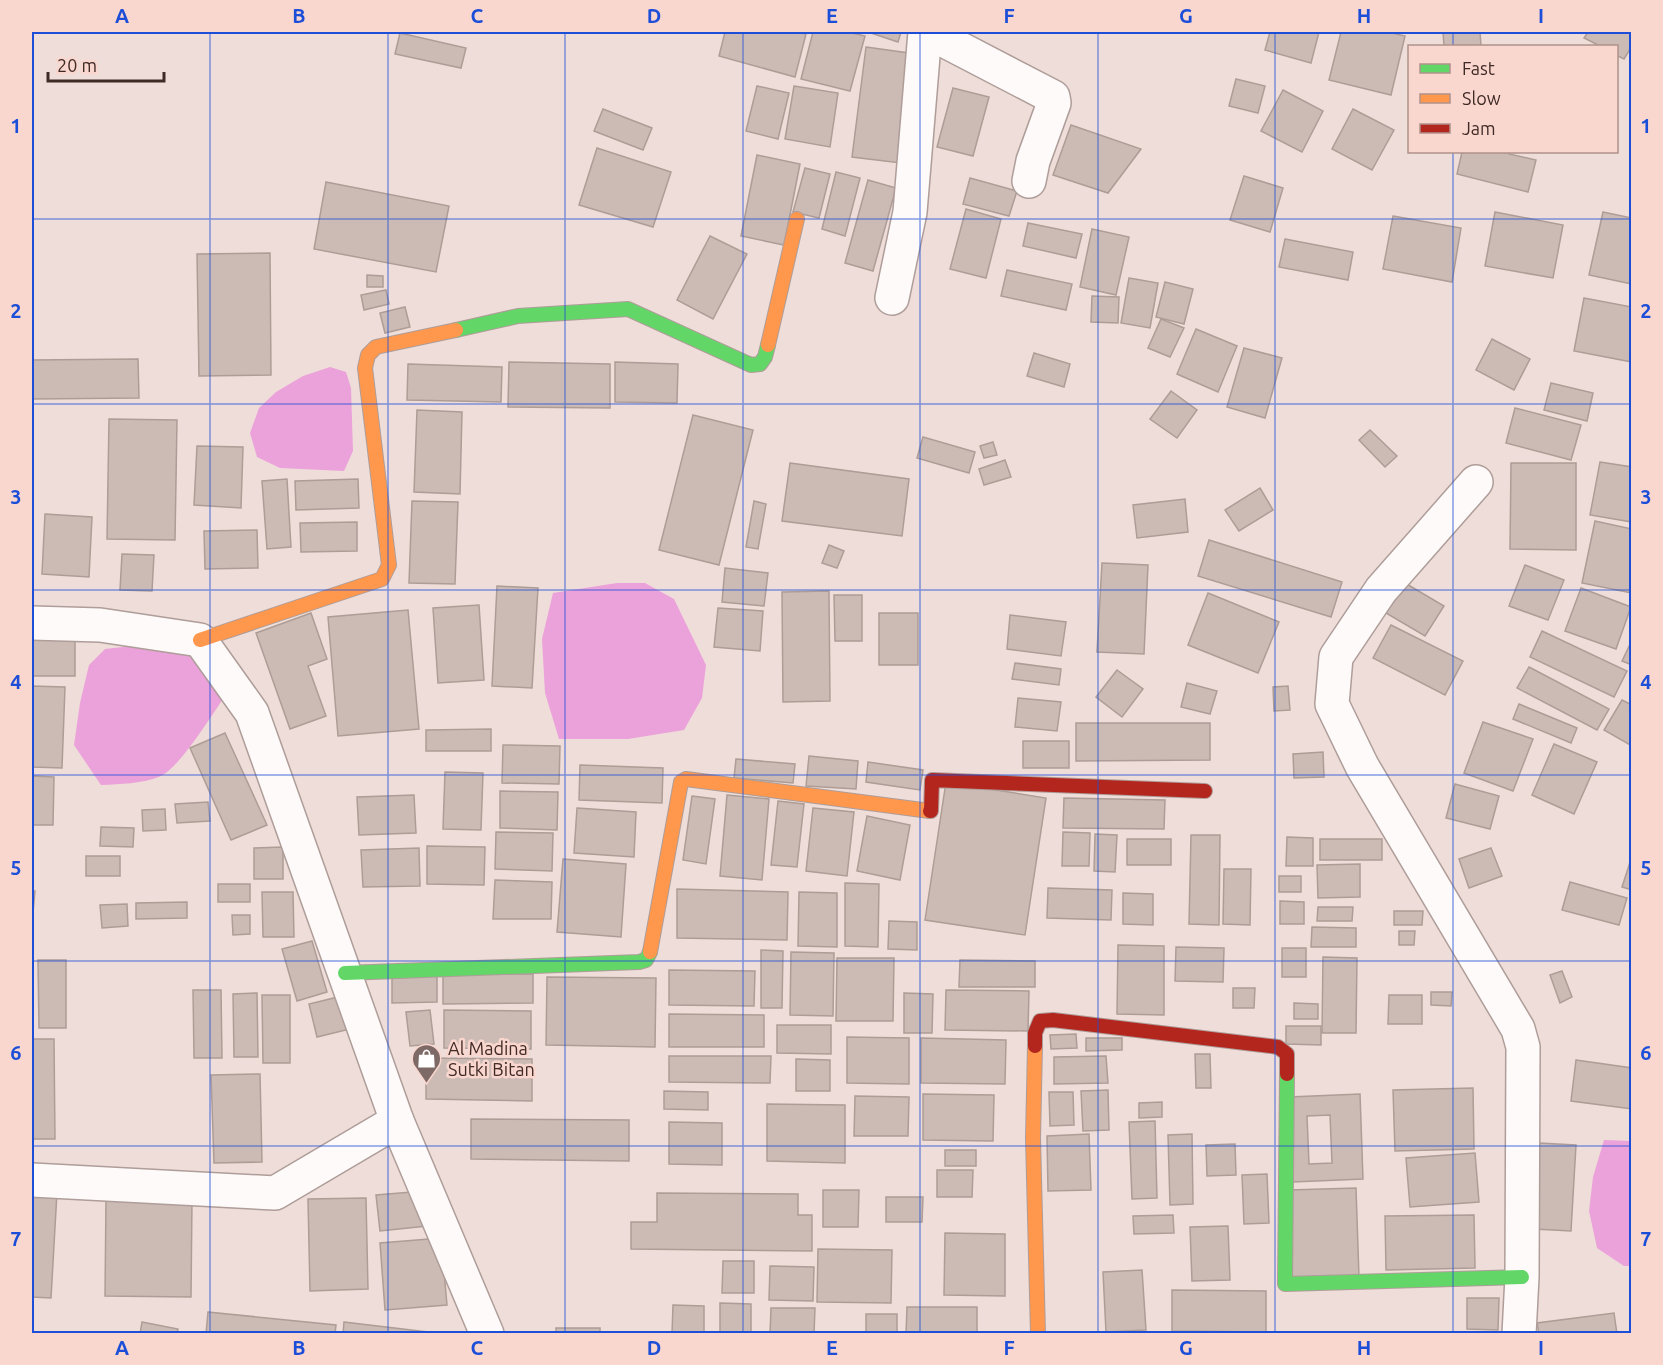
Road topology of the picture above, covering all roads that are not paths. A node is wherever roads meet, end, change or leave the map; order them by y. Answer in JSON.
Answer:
{"nodes":[{"id":1,"x":927,"y":32,"type":"edge"},
{"id":2,"x":1029,"y":181,"type":"dead end"},
{"id":3,"x":797,"y":219,"type":"dead end"},
{"id":4,"x":892,"y":298,"type":"dead end"},
{"id":5,"x":1476,"y":482,"type":"dead end"},
{"id":6,"x":32,"y":623,"type":"edge"},
{"id":7,"x":200,"y":640,"type":"junction"},
{"id":8,"x":1204,"y":791,"type":"dead end"},
{"id":9,"x":345,"y":972,"type":"junction"},
{"id":10,"x":397,"y":1121,"type":"junction"},
{"id":11,"x":32,"y":1180,"type":"edge"},
{"id":12,"x":1522,"y":1277,"type":"junction"},
{"id":13,"x":487,"y":1334,"type":"edge"},
{"id":14,"x":1038,"y":1334,"type":"edge"},
{"id":15,"x":1519,"y":1334,"type":"edge"}],
"edges":[{"from":1,"to":2,"type":"street"},
{"from":1,"to":4,"type":"street"},
{"from":3,"to":7,"type":"street"},
{"from":5,"to":12,"type":"street"},
{"from":6,"to":7,"type":"street"},
{"from":7,"to":9,"type":"street"},
{"from":8,"to":9,"type":"street"},
{"from":9,"to":10,"type":"street"},
{"from":10,"to":11,"type":"street"},
{"from":10,"to":13,"type":"street"},
{"from":12,"to":14,"type":"street"},
{"from":12,"to":15,"type":"street"}]}
